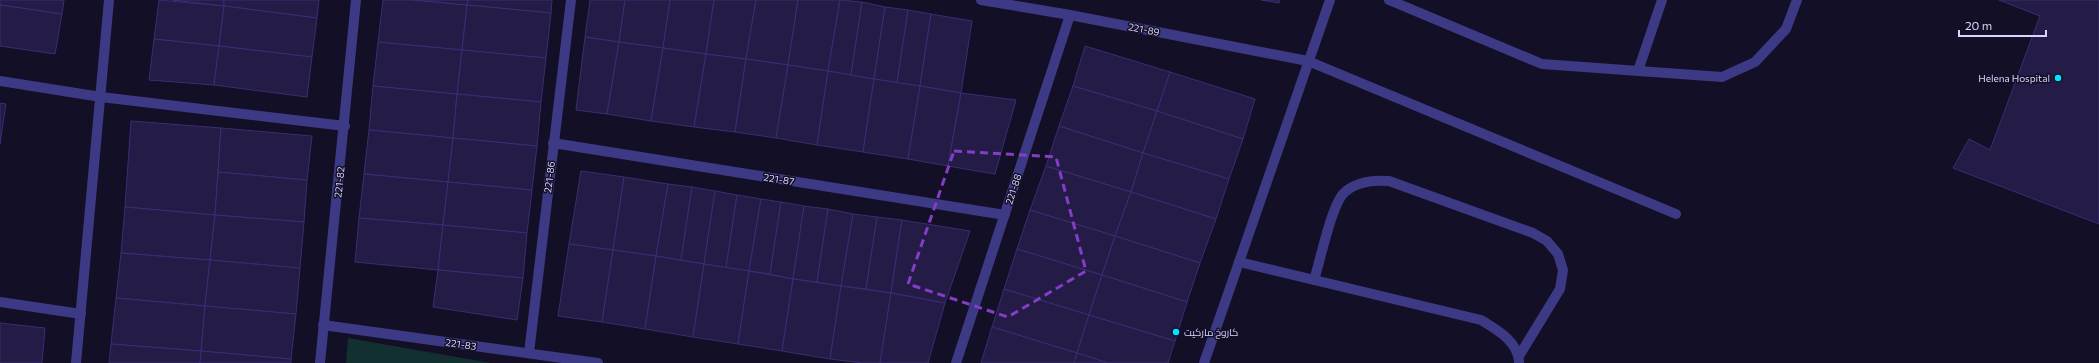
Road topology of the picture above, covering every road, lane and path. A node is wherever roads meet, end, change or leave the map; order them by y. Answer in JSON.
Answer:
{"nodes":[{"id":1,"x":110,"y":0,"type":"edge"},
{"id":2,"x":356,"y":0,"type":"edge"},
{"id":3,"x":571,"y":0,"type":"edge"},
{"id":4,"x":981,"y":0,"type":"edge"},
{"id":5,"x":1330,"y":0,"type":"edge"},
{"id":6,"x":1389,"y":0,"type":"edge"},
{"id":7,"x":1662,"y":0,"type":"edge"},
{"id":8,"x":1797,"y":0,"type":"edge"},
{"id":9,"x":1070,"y":15,"type":"junction"},
{"id":10,"x":1308,"y":61,"type":"junction"},
{"id":11,"x":1638,"y":71,"type":"junction"},
{"id":12,"x":0,"y":82,"type":"edge"},
{"id":13,"x":100,"y":97,"type":"junction"},
{"id":14,"x":345,"y":126,"type":"junction"},
{"id":15,"x":553,"y":143,"type":"junction"},
{"id":16,"x":1676,"y":214,"type":"dead end"},
{"id":17,"x":1005,"y":216,"type":"junction"},
{"id":18,"x":1239,"y":262,"type":"junction"},
{"id":19,"x":1314,"y":280,"type":"junction"},
{"id":20,"x":0,"y":302,"type":"edge"},
{"id":21,"x":81,"y":314,"type":"junction"},
{"id":22,"x":323,"y":325,"type":"junction"},
{"id":23,"x":528,"y":353,"type":"junction"},
{"id":24,"x":1519,"y":360,"type":"edge"},
{"id":25,"x":76,"y":363,"type":"edge"},
{"id":26,"x":320,"y":363,"type":"edge"},
{"id":27,"x":598,"y":363,"type":"edge"},
{"id":28,"x":956,"y":363,"type":"edge"},
{"id":29,"x":1204,"y":363,"type":"edge"}],
"edges":[{"from":1,"to":13,"type":"street"},
{"from":2,"to":14,"type":"street","name":"221-82"},
{"from":3,"to":15,"type":"street","name":"221-86"},
{"from":4,"to":9,"type":"street","name":"221-89"},
{"from":5,"to":10,"type":"street"},
{"from":6,"to":11,"type":"street"},
{"from":7,"to":11,"type":"street"},
{"from":8,"to":11,"type":"street"},
{"from":9,"to":10,"type":"street","name":"221-89"},
{"from":9,"to":17,"type":"street","name":"221-88"},
{"from":10,"to":16,"type":"street","name":"221-89"},
{"from":10,"to":18,"type":"street"},
{"from":12,"to":13,"type":"street"},
{"from":13,"to":14,"type":"street"},
{"from":13,"to":21,"type":"street"},
{"from":14,"to":22,"type":"street","name":"221-82"},
{"from":15,"to":17,"type":"street","name":"221-87"},
{"from":15,"to":23,"type":"street","name":"221-86"},
{"from":17,"to":28,"type":"street","name":"221-88"},
{"from":18,"to":19,"type":"street"},
{"from":18,"to":29,"type":"street"},
{"from":19,"to":24,"type":"street"},
{"from":19,"to":24,"type":"street"},
{"from":20,"to":21,"type":"street"},
{"from":21,"to":25,"type":"street"},
{"from":22,"to":23,"type":"street","name":"221-83"},
{"from":22,"to":26,"type":"street","name":"221-82"},
{"from":23,"to":27,"type":"street","name":"221-83"}]}
